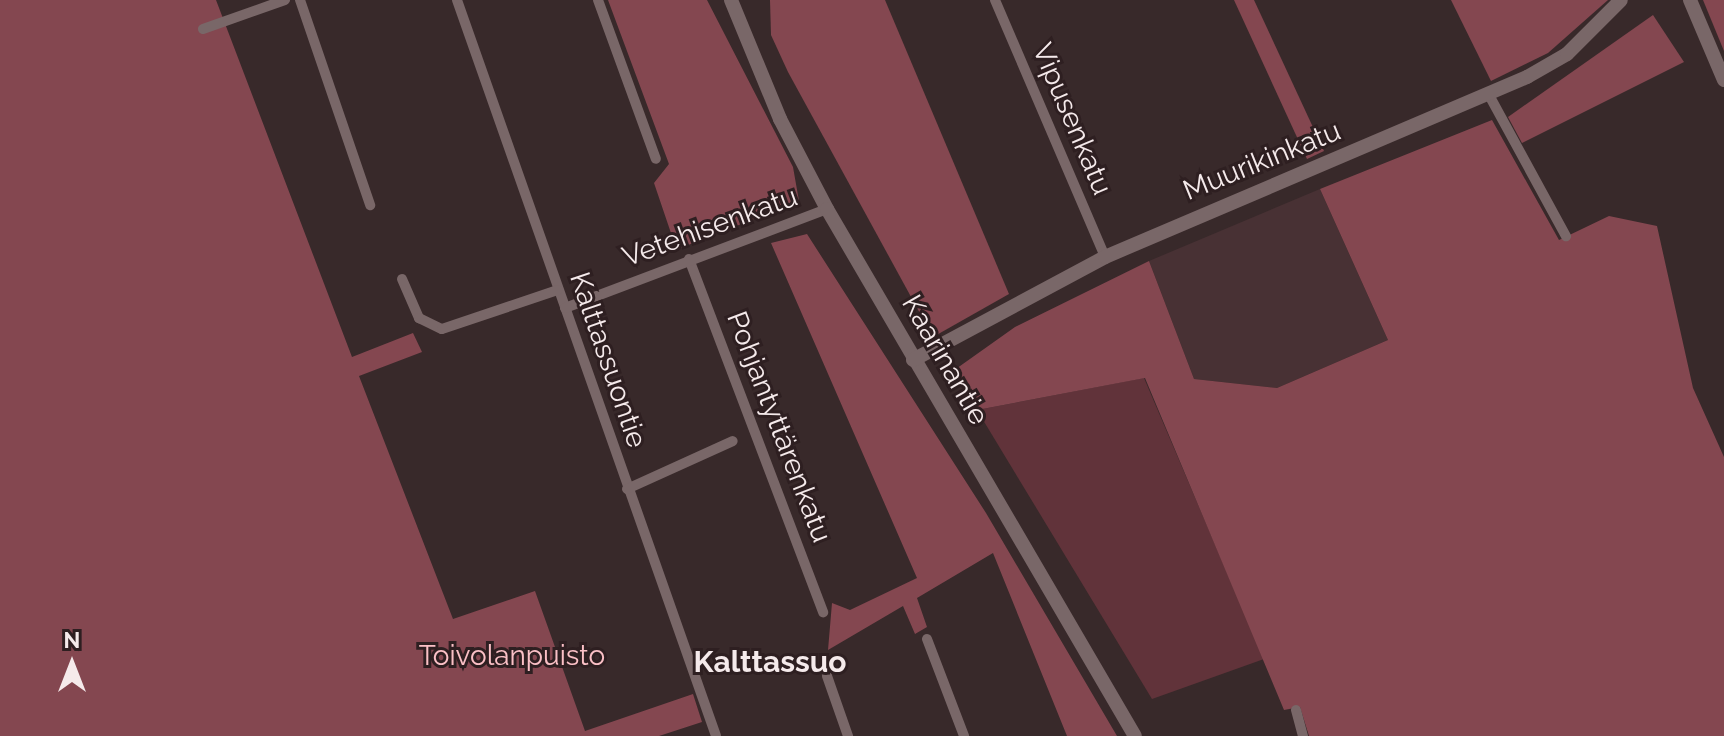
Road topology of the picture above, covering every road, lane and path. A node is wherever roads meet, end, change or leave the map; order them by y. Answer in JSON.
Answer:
{"nodes":[{"id":1,"x":285,"y":0,"type":"edge"},
{"id":2,"x":300,"y":0,"type":"edge"},
{"id":3,"x":457,"y":0,"type":"edge"},
{"id":4,"x":598,"y":0,"type":"edge"},
{"id":5,"x":731,"y":0,"type":"edge"},
{"id":6,"x":995,"y":0,"type":"edge"},
{"id":7,"x":1621,"y":0,"type":"edge"},
{"id":8,"x":1690,"y":0,"type":"edge"},
{"id":9,"x":203,"y":29,"type":"dead end"},
{"id":10,"x":1724,"y":80,"type":"edge"},
{"id":11,"x":1489,"y":95,"type":"junction"},
{"id":12,"x":656,"y":159,"type":"dead end"},
{"id":13,"x":370,"y":205,"type":"dead end"},
{"id":14,"x":827,"y":209,"type":"junction"},
{"id":15,"x":1566,"y":236,"type":"dead end"},
{"id":16,"x":1105,"y":257,"type":"junction"},
{"id":17,"x":689,"y":259,"type":"junction"},
{"id":18,"x":402,"y":279,"type":"dead end"},
{"id":19,"x":558,"y":290,"type":"junction"},
{"id":20,"x":565,"y":308,"type":"junction"},
{"id":21,"x":913,"y":360,"type":"junction"},
{"id":22,"x":733,"y":441,"type":"dead end"},
{"id":23,"x":627,"y":489,"type":"junction"},
{"id":24,"x":823,"y":612,"type":"dead end"},
{"id":25,"x":927,"y":639,"type":"dead end"},
{"id":26,"x":827,"y":676,"type":"dead end"},
{"id":27,"x":1296,"y":710,"type":"dead end"},
{"id":28,"x":716,"y":736,"type":"edge"},
{"id":29,"x":848,"y":736,"type":"edge"},
{"id":30,"x":964,"y":736,"type":"edge"},
{"id":31,"x":1135,"y":736,"type":"edge"},
{"id":32,"x":1303,"y":736,"type":"edge"}],
"edges":[{"from":1,"to":9,"type":"street"},
{"from":2,"to":13,"type":"street"},
{"from":3,"to":19,"type":"street","name":"Kalttassuontie"},
{"from":4,"to":12,"type":"street"},
{"from":5,"to":14,"type":"street","name":"Kaarinantie"},
{"from":6,"to":16,"type":"street","name":"Vipusenkatu"},
{"from":7,"to":11,"type":"street","name":"Muurikinkatu"},
{"from":8,"to":10,"type":"street"},
{"from":11,"to":15,"type":"street"},
{"from":11,"to":16,"type":"street","name":"Muurikinkatu"},
{"from":14,"to":17,"type":"street","name":"Vetehisenkatu"},
{"from":14,"to":21,"type":"street","name":"Kaarinantie"},
{"from":16,"to":21,"type":"street","name":"Muurikinkatu"},
{"from":17,"to":20,"type":"street","name":"Vetehisenkatu"},
{"from":17,"to":24,"type":"street","name":"Pohjantyttärenkatu"},
{"from":18,"to":19,"type":"street"},
{"from":19,"to":20,"type":"street","name":"Kalttassuontie"},
{"from":20,"to":23,"type":"street","name":"Kalttassuontie"},
{"from":21,"to":31,"type":"street","name":"Kaarinantie"},
{"from":22,"to":23,"type":"street"},
{"from":23,"to":28,"type":"street","name":"Kalttassuontie"},
{"from":25,"to":30,"type":"street"},
{"from":26,"to":29,"type":"street"},
{"from":27,"to":32,"type":"street"}]}
